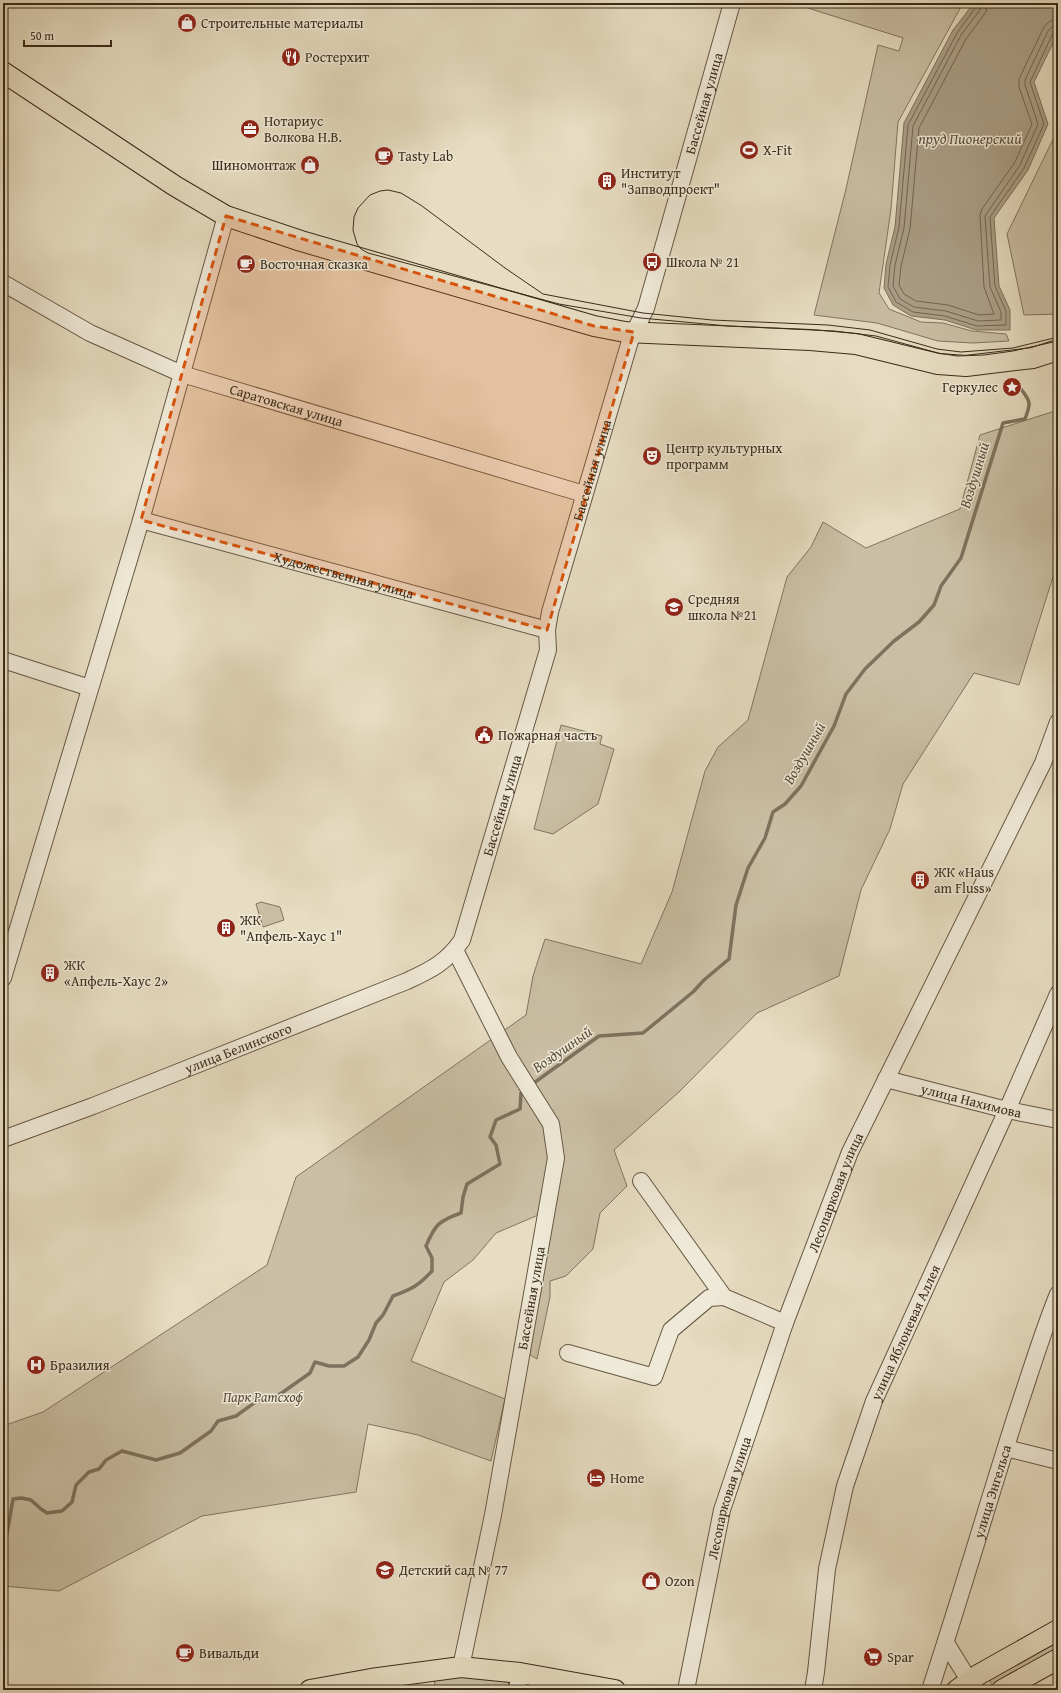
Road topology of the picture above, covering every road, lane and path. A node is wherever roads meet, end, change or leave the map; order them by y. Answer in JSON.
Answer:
{"nodes":[{"id":1,"x":732,"y":3,"type":"edge"},
{"id":2,"x":3,"y":72,"type":"edge"},
{"id":3,"x":226,"y":216,"type":"junction"},
{"id":4,"x":3,"y":283,"type":"edge"},
{"id":5,"x":634,"y":332,"type":"junction"},
{"id":6,"x":1058,"y":350,"type":"edge"},
{"id":7,"x":182,"y":374,"type":"junction"},
{"id":8,"x":584,"y":494,"type":"junction"},
{"id":9,"x":141,"y":520,"type":"junction"},
{"id":10,"x":547,"y":630,"type":"junction"},
{"id":11,"x":3,"y":660,"type":"edge"},
{"id":12,"x":90,"y":688,"type":"junction"},
{"id":13,"x":1058,"y":722,"type":"edge"},
{"id":14,"x":459,"y":945,"type":"junction"},
{"id":15,"x":3,"y":978,"type":"edge"},
{"id":16,"x":1058,"y":994,"type":"edge"},
{"id":17,"x":886,"y":1079,"type":"junction"},
{"id":18,"x":1007,"y":1110,"type":"junction"},
{"id":19,"x":1058,"y":1120,"type":"edge"},
{"id":20,"x":3,"y":1139,"type":"edge"},
{"id":21,"x":641,"y":1181,"type":"dead end"},
{"id":22,"x":1058,"y":1294,"type":"edge"},
{"id":23,"x":724,"y":1297,"type":"junction"},
{"id":24,"x":785,"y":1323,"type":"junction"},
{"id":25,"x":568,"y":1353,"type":"dead end"},
{"id":26,"x":1006,"y":1448,"type":"junction"},
{"id":27,"x":1058,"y":1461,"type":"edge"},
{"id":28,"x":1058,"y":1630,"type":"edge"},
{"id":29,"x":946,"y":1643,"type":"junction"},
{"id":30,"x":1058,"y":1659,"type":"edge"},
{"id":31,"x":461,"y":1667,"type":"junction"},
{"id":32,"x":519,"y":1682,"type":"edge"},
{"id":33,"x":967,"y":1687,"type":"edge"},
{"id":34,"x":310,"y":1690,"type":"edge"},
{"id":35,"x":615,"y":1690,"type":"edge"},
{"id":36,"x":686,"y":1690,"type":"edge"},
{"id":37,"x":813,"y":1690,"type":"edge"},
{"id":38,"x":930,"y":1690,"type":"edge"},
{"id":39,"x":1002,"y":1690,"type":"edge"}],
"edges":[{"from":1,"to":5,"type":"street","name":"Бассейная улица"},
{"from":2,"to":3,"type":"main road"},
{"from":3,"to":5,"type":"main road"},
{"from":3,"to":7,"type":"street"},
{"from":4,"to":7,"type":"street","name":"Саратовская улица"},
{"from":5,"to":6,"type":"main road"},
{"from":5,"to":8,"type":"street","name":"Бассейная улица"},
{"from":7,"to":8,"type":"street","name":"Саратовская улица"},
{"from":7,"to":9,"type":"street"},
{"from":8,"to":10,"type":"street","name":"Бассейная улица"},
{"from":9,"to":10,"type":"street","name":"Художественная улица"},
{"from":9,"to":12,"type":"street"},
{"from":10,"to":14,"type":"street","name":"Бассейная улица"},
{"from":11,"to":12,"type":"street"},
{"from":12,"to":15,"type":"street"},
{"from":13,"to":17,"type":"street","name":"Лесопарковая улица"},
{"from":14,"to":20,"type":"street","name":"улица Белинского"},
{"from":14,"to":31,"type":"street","name":"Бассейная улица"},
{"from":16,"to":18,"type":"street","name":"улица Яблоневая Аллея"},
{"from":17,"to":18,"type":"street","name":"улица Нахимова"},
{"from":17,"to":24,"type":"street","name":"Лесопарковая улица"},
{"from":18,"to":19,"type":"street","name":"улица Нахимова"},
{"from":18,"to":37,"type":"street","name":"улица Яблоневая Аллея"},
{"from":21,"to":23,"type":"street"},
{"from":22,"to":26,"type":"street","name":"улица Энгельса"},
{"from":23,"to":24,"type":"street"},
{"from":23,"to":25,"type":"street"},
{"from":24,"to":36,"type":"street","name":"Лесопарковая улица"},
{"from":26,"to":27,"type":"street"},
{"from":26,"to":29,"type":"street","name":"улица Энгельса"},
{"from":28,"to":33,"type":"main road"},
{"from":29,"to":33,"type":"street"},
{"from":29,"to":38,"type":"street","name":"улица Энгельса"},
{"from":30,"to":39,"type":"main road"},
{"from":31,"to":32,"type":"main road"},
{"from":31,"to":34,"type":"main road"},
{"from":32,"to":35,"type":"main road"}]}
